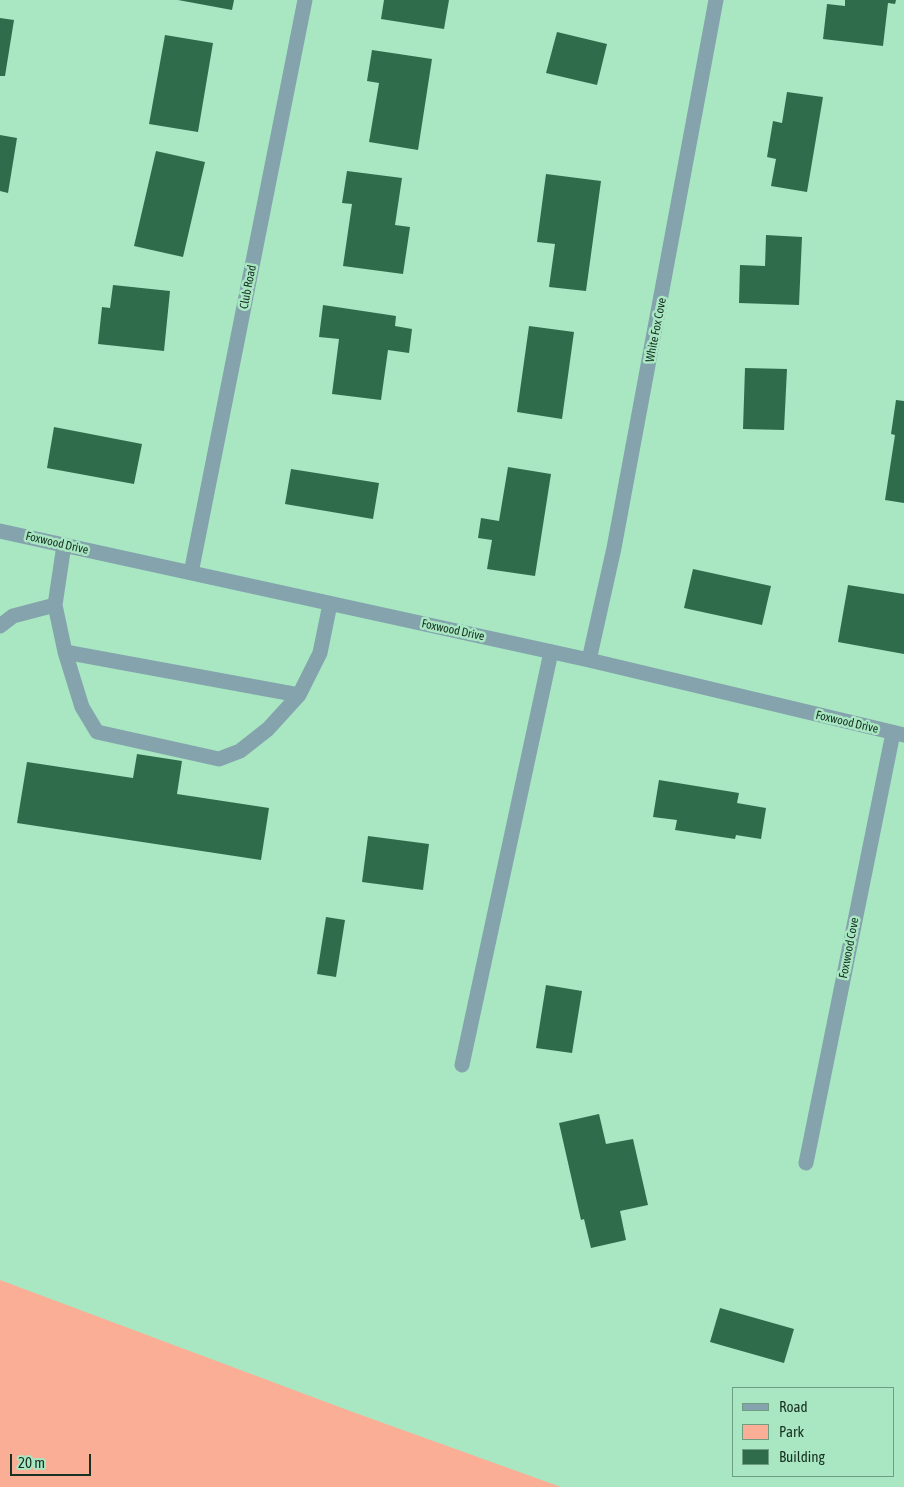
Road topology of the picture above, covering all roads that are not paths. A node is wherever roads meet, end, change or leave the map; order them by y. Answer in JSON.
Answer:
{"nodes":[{"id":1,"x":305,"y":0,"type":"edge"},
{"id":2,"x":716,"y":0,"type":"edge"},
{"id":3,"x":0,"y":531,"type":"edge"},
{"id":4,"x":64,"y":545,"type":"junction"},
{"id":5,"x":191,"y":573,"type":"junction"},
{"id":6,"x":330,"y":604,"type":"junction"},
{"id":7,"x":55,"y":605,"type":"junction"},
{"id":8,"x":0,"y":626,"type":"edge"},
{"id":9,"x":65,"y":652,"type":"junction"},
{"id":10,"x":551,"y":652,"type":"junction"},
{"id":11,"x":589,"y":660,"type":"junction"},
{"id":12,"x":299,"y":696,"type":"junction"},
{"id":13,"x":898,"y":734,"type":"edge"},
{"id":14,"x":462,"y":1065,"type":"dead end"},
{"id":15,"x":806,"y":1163,"type":"dead end"}],
"edges":[{"from":1,"to":5,"type":"street","name":"Club Road"},
{"from":2,"to":11,"type":"street","name":"White Fox Cove"},
{"from":3,"to":4,"type":"street","name":"Foxwood Drive"},
{"from":4,"to":5,"type":"street","name":"Foxwood Drive"},
{"from":4,"to":7,"type":"street"},
{"from":5,"to":6,"type":"street","name":"Foxwood Drive"},
{"from":6,"to":10,"type":"street","name":"Foxwood Drive"},
{"from":6,"to":12,"type":"street"},
{"from":7,"to":8,"type":"street"},
{"from":7,"to":9,"type":"street"},
{"from":9,"to":12,"type":"street"},
{"from":9,"to":12,"type":"street"},
{"from":10,"to":11,"type":"street","name":"Foxwood Drive"},
{"from":10,"to":14,"type":"street"},
{"from":11,"to":13,"type":"street","name":"Foxwood Drive"},
{"from":13,"to":15,"type":"street","name":"Foxwood Cove"}]}
